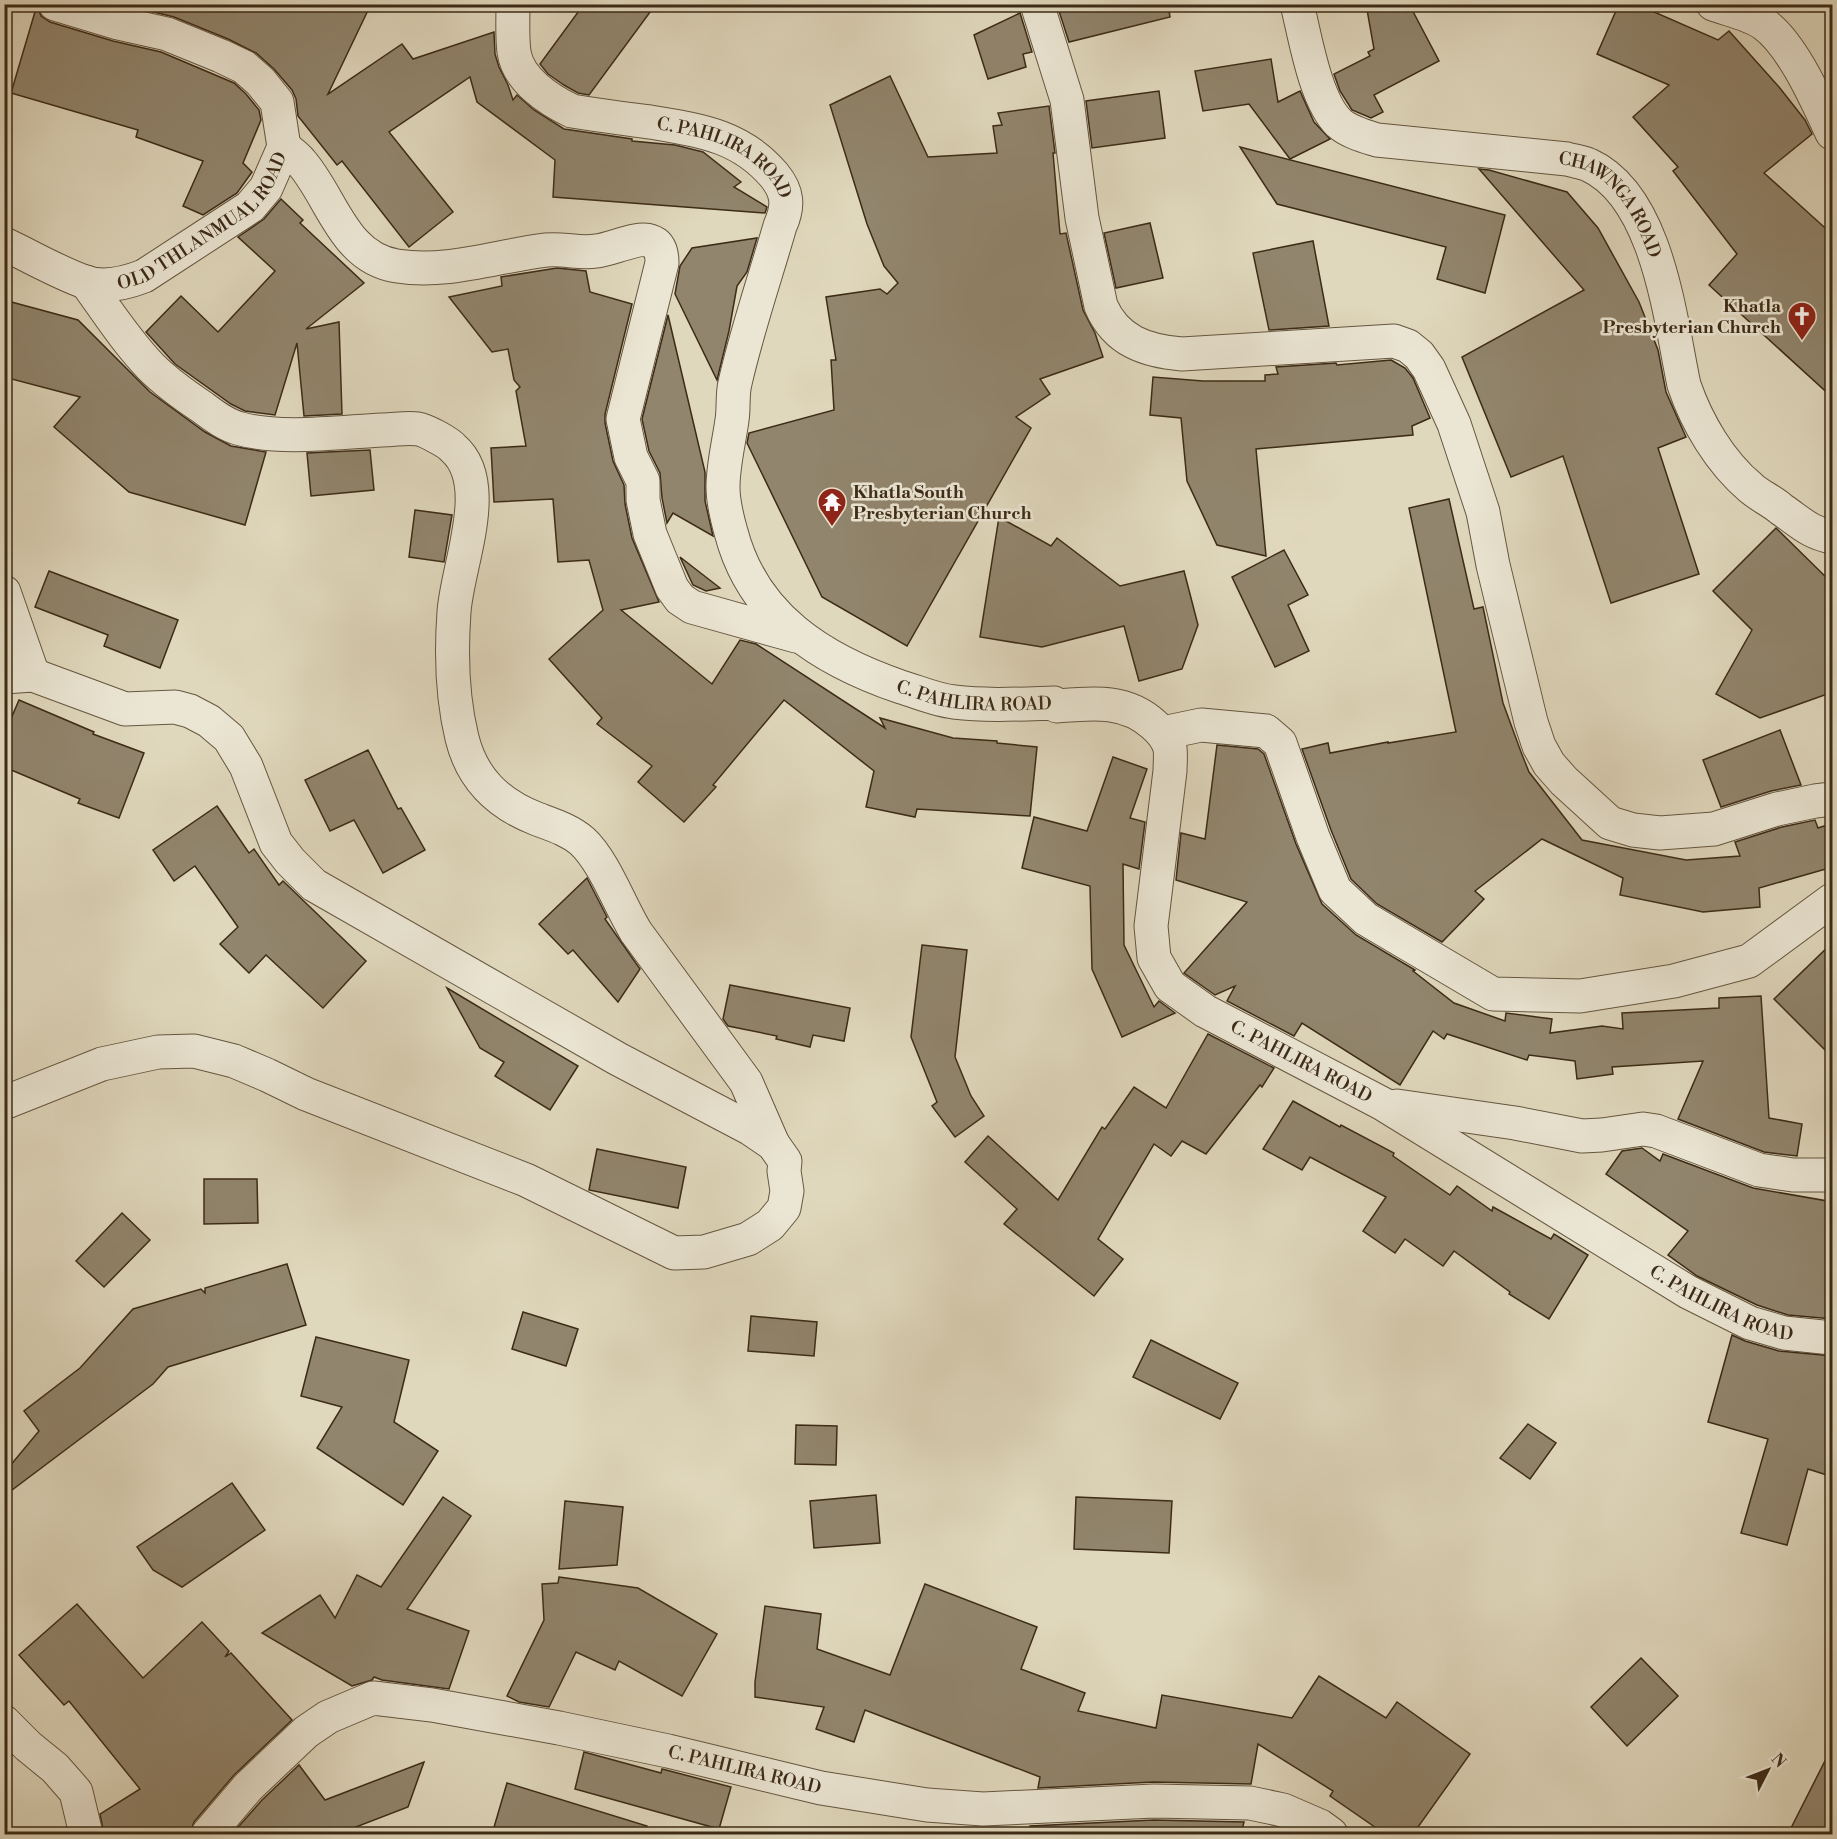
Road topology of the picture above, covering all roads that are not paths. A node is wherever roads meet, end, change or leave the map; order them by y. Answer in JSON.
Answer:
{"nodes":[{"id":1,"x":55,"y":4,"type":"edge"},
{"id":2,"x":513,"y":4,"type":"edge"},
{"id":3,"x":1037,"y":4,"type":"edge"},
{"id":4,"x":1297,"y":4,"type":"edge"},
{"id":5,"x":1713,"y":4,"type":"edge"},
{"id":6,"x":1833,"y":133,"type":"edge"},
{"id":7,"x":284,"y":147,"type":"junction"},
{"id":8,"x":4,"y":244,"type":"edge"},
{"id":9,"x":86,"y":282,"type":"junction"},
{"id":10,"x":1833,"y":537,"type":"edge"},
{"id":11,"x":4,"y":592,"type":"edge"},
{"id":12,"x":804,"y":638,"type":"junction"},
{"id":13,"x":19,"y":676,"type":"edge"},
{"id":14,"x":1162,"y":733,"type":"junction"},
{"id":15,"x":1833,"y":799,"type":"edge"},
{"id":16,"x":1833,"y":900,"type":"edge"},
{"id":17,"x":4,"y":1103,"type":"edge"},
{"id":18,"x":1383,"y":1104,"type":"junction"},
{"id":19,"x":773,"y":1144,"type":"junction"},
{"id":20,"x":1833,"y":1175,"type":"edge"},
{"id":21,"x":1833,"y":1338,"type":"edge"},
{"id":22,"x":4,"y":1722,"type":"edge"},
{"id":23,"x":86,"y":1834,"type":"edge"},
{"id":24,"x":208,"y":1834,"type":"edge"},
{"id":25,"x":1331,"y":1834,"type":"edge"}],
"edges":[{"from":1,"to":7,"type":"street","name":"OLD THLANMUAL ROAD"},
{"from":2,"to":12,"type":"street","name":"C. PAHLIRA ROAD"},
{"from":3,"to":15,"type":"street"},
{"from":4,"to":10,"type":"street","name":"CHAWNGA ROAD"},
{"from":5,"to":6,"type":"street"},
{"from":7,"to":9,"type":"street","name":"OLD THLANMUAL ROAD"},
{"from":7,"to":12,"type":"street"},
{"from":8,"to":9,"type":"street","name":"OLD THLANMUAL ROAD"},
{"from":9,"to":19,"type":"street"},
{"from":11,"to":13,"type":"street"},
{"from":12,"to":14,"type":"street","name":"C. PAHLIRA ROAD"},
{"from":13,"to":19,"type":"street"},
{"from":14,"to":16,"type":"street"},
{"from":14,"to":18,"type":"street","name":"C. PAHLIRA ROAD"},
{"from":17,"to":19,"type":"street"},
{"from":18,"to":20,"type":"street"},
{"from":18,"to":21,"type":"street","name":"C. PAHLIRA ROAD"},
{"from":22,"to":23,"type":"street"},
{"from":24,"to":25,"type":"street","name":"C. PAHLIRA ROAD"}]}
